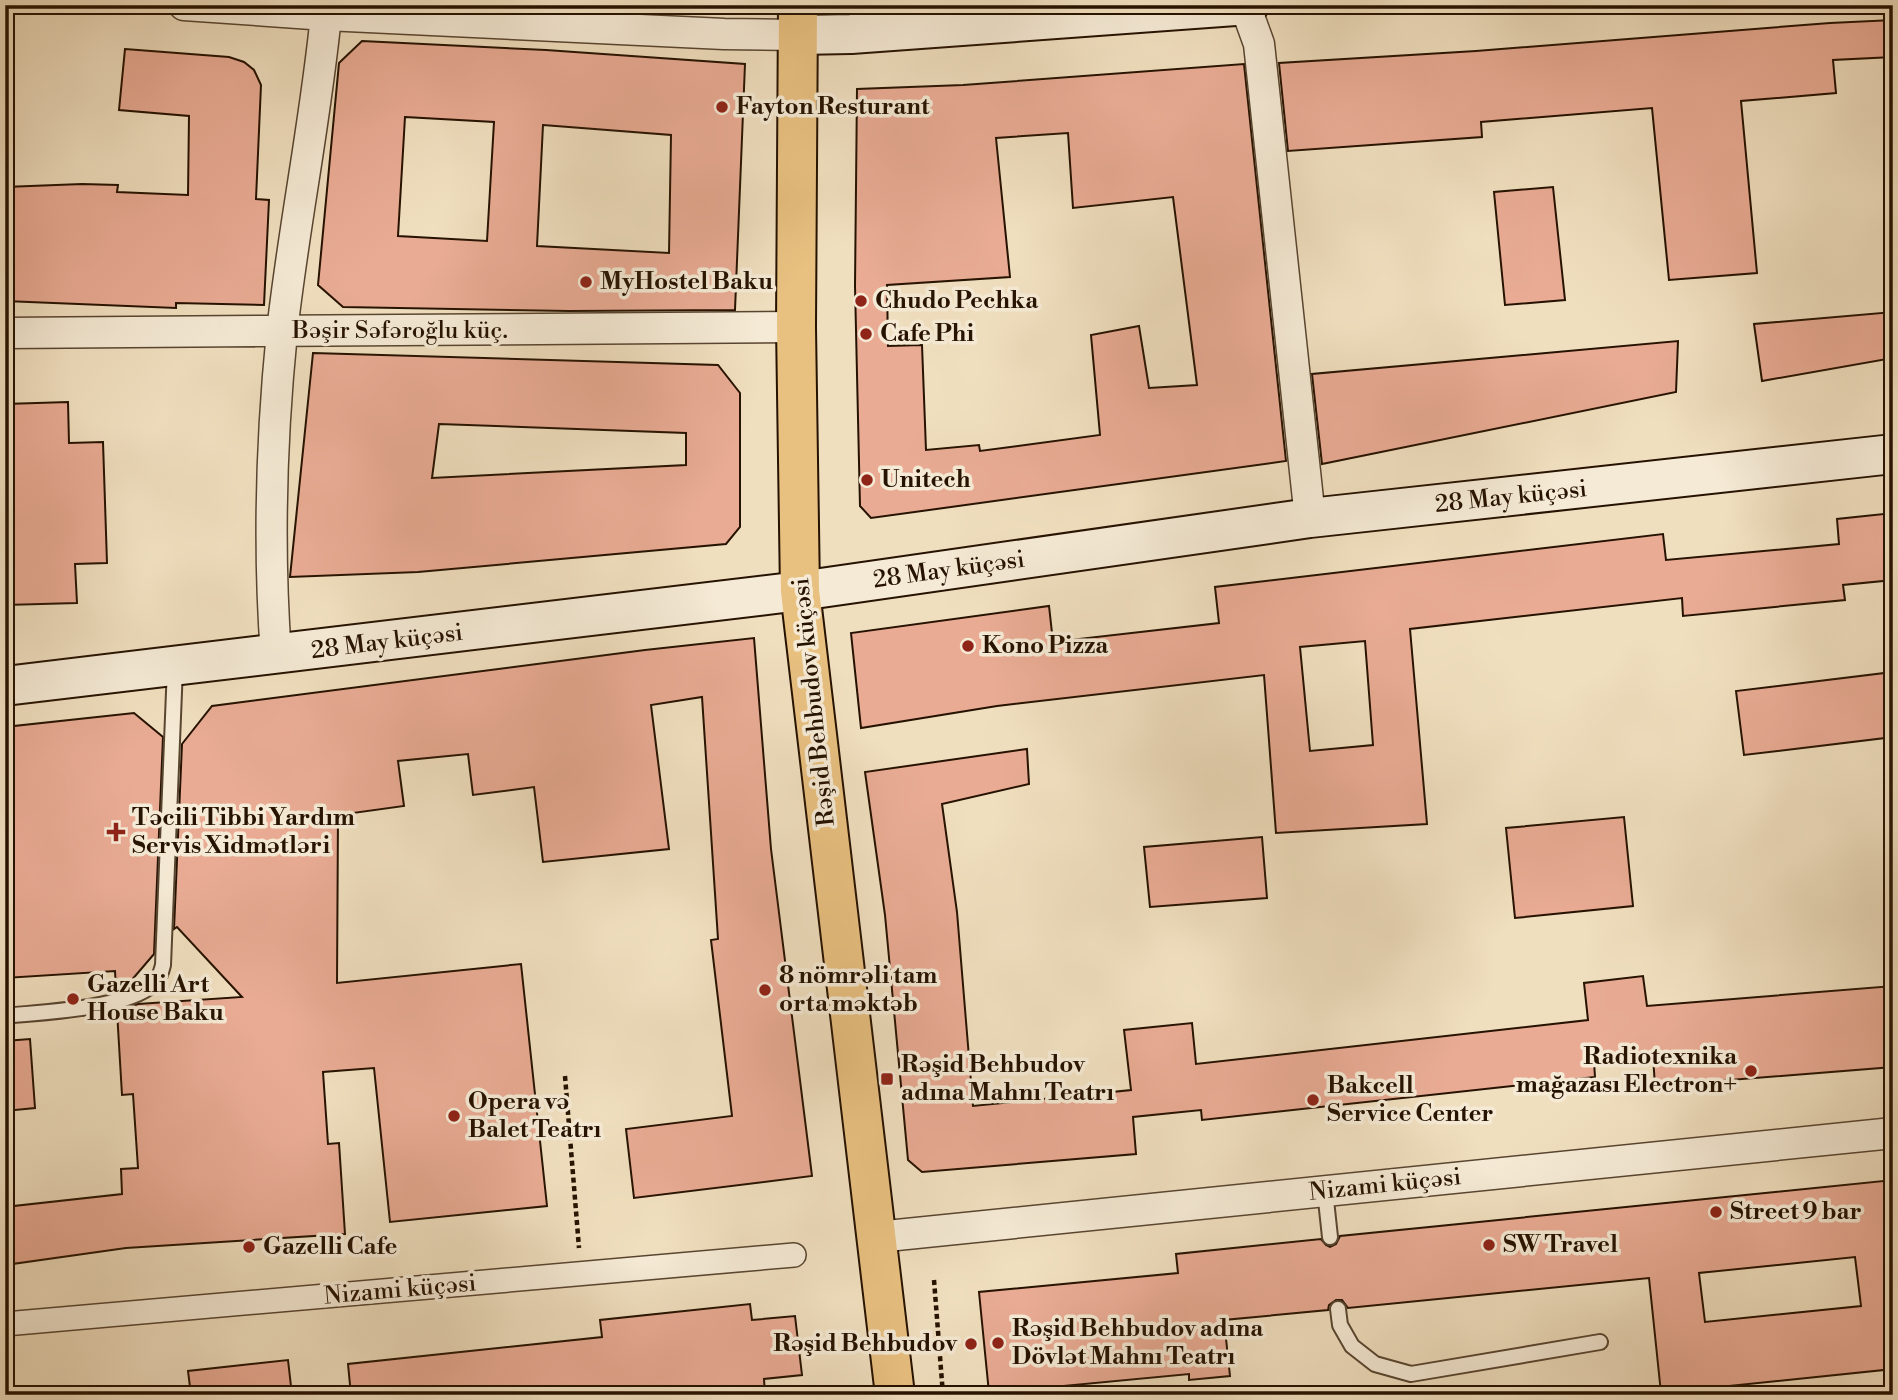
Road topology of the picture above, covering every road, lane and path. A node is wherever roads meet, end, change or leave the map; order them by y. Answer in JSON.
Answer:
{"nodes":[{"id":1,"x":184,"y":5,"type":"edge"},
{"id":2,"x":1249,"y":5,"type":"edge"},
{"id":3,"x":1241,"y":6,"type":"edge"},
{"id":4,"x":327,"y":10,"type":"edge"},
{"id":5,"x":797,"y":20,"type":"edge"},
{"id":6,"x":796,"y":327,"type":"junction"},
{"id":7,"x":282,"y":331,"type":"junction"},
{"id":8,"x":5,"y":333,"type":"edge"},
{"id":9,"x":1893,"y":454,"type":"edge"},
{"id":10,"x":1310,"y":518,"type":"junction"},
{"id":11,"x":800,"y":591,"type":"junction"},
{"id":12,"x":276,"y":656,"type":"junction"},
{"id":13,"x":175,"y":667,"type":"junction"},
{"id":14,"x":5,"y":686,"type":"edge"},
{"id":15,"x":5,"y":1016,"type":"edge"},
{"id":16,"x":565,"y":1076,"type":"dead end"},
{"id":17,"x":1893,"y":1133,"type":"edge"},
{"id":18,"x":1325,"y":1192,"type":"junction"},
{"id":19,"x":877,"y":1237,"type":"junction"},
{"id":20,"x":1330,"y":1237,"type":"dead end"},
{"id":21,"x":794,"y":1255,"type":"dead end"},
{"id":22,"x":582,"y":1273,"type":"junction"},
{"id":23,"x":934,"y":1280,"type":"dead end"},
{"id":24,"x":1338,"y":1309,"type":"dead end"},
{"id":25,"x":5,"y":1324,"type":"edge"},
{"id":26,"x":1600,"y":1342,"type":"dead end"},
{"id":27,"x":895,"y":1395,"type":"edge"},
{"id":28,"x":943,"y":1395,"type":"edge"}],
"edges":[{"from":1,"to":4,"type":"street"},
{"from":2,"to":3,"type":"main road"},
{"from":3,"to":5,"type":"main road"},
{"from":3,"to":10,"type":"street"},
{"from":4,"to":5,"type":"street"},
{"from":4,"to":7,"type":"street"},
{"from":5,"to":6,"type":"main road","name":"Rəşid Behbudov küçəsi"},
{"from":6,"to":7,"type":"street","name":"Bəşir Səfəroğlu küç."},
{"from":6,"to":11,"type":"main road","name":"Rəşid Behbudov küçəsi"},
{"from":7,"to":8,"type":"street","name":"Bəşir Səfəroğlu küç."},
{"from":7,"to":12,"type":"street"},
{"from":9,"to":10,"type":"main road","name":"28 May küçəsi"},
{"from":10,"to":11,"type":"main road","name":"28 May küçəsi"},
{"from":11,"to":12,"type":"main road","name":"28 May küçəsi"},
{"from":11,"to":19,"type":"main road","name":"Rəşid Behbudov küçəsi"},
{"from":12,"to":13,"type":"main road","name":"28 May küçəsi"},
{"from":13,"to":14,"type":"main road","name":"28 May küçəsi"},
{"from":13,"to":15,"type":"lane"},
{"from":16,"to":22,"type":"path"},
{"from":17,"to":18,"type":"street","name":"Nizami küçəsi"},
{"from":18,"to":19,"type":"street","name":"Nizami küçəsi"},
{"from":18,"to":20,"type":"lane"},
{"from":19,"to":27,"type":"main road","name":"Rəşid Behbudov küçəsi"},
{"from":21,"to":22,"type":"street","name":"Nizami küçəsi"},
{"from":22,"to":25,"type":"street","name":"Nizami küçəsi"},
{"from":23,"to":28,"type":"path"},
{"from":24,"to":26,"type":"lane"}]}
